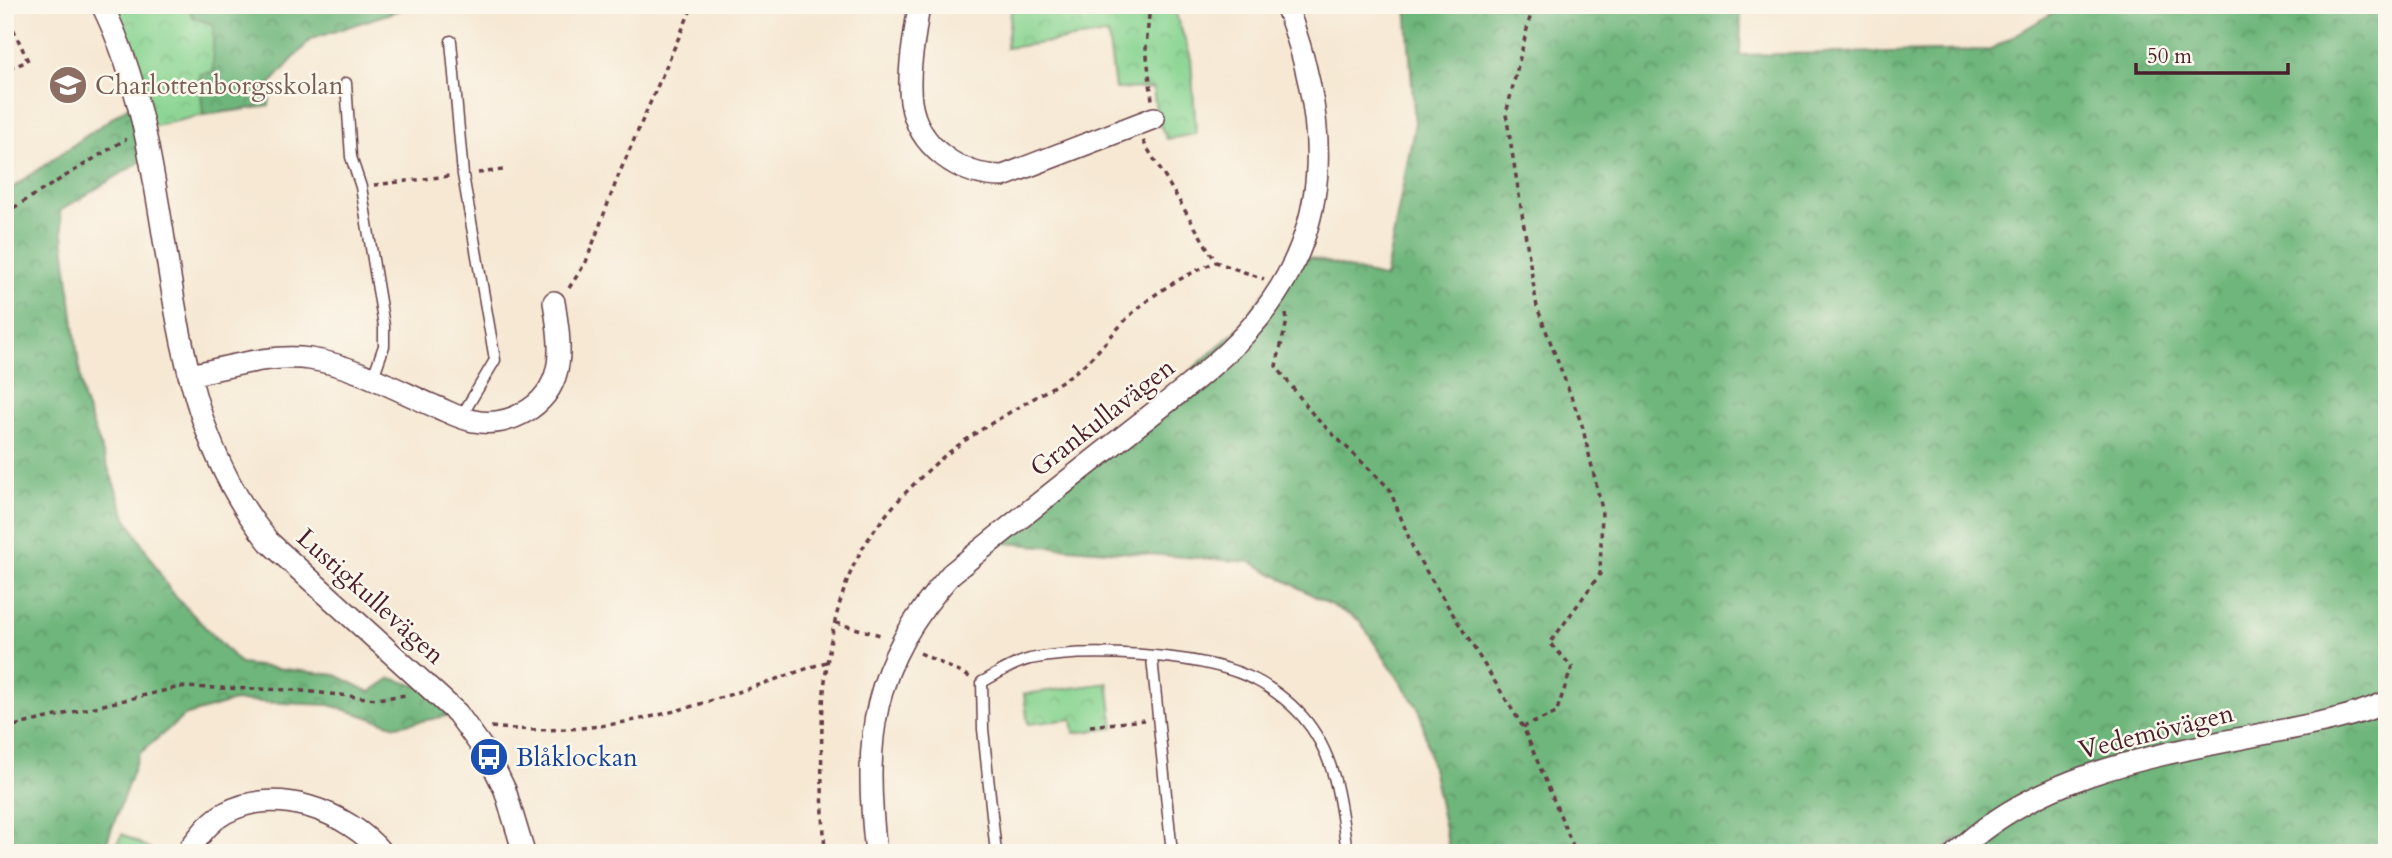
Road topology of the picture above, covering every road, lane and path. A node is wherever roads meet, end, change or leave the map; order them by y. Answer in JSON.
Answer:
{"nodes":[{"id":1,"x":102,"y":5,"type":"edge"},
{"id":2,"x":693,"y":5,"type":"edge"},
{"id":3,"x":919,"y":5,"type":"edge"},
{"id":4,"x":1150,"y":5,"type":"edge"},
{"id":5,"x":1286,"y":5,"type":"edge"},
{"id":6,"x":1533,"y":5,"type":"edge"},
{"id":7,"x":5,"y":11,"type":"edge"},
{"id":8,"x":452,"y":41,"type":"dead end"},
{"id":9,"x":5,"y":70,"type":"edge"},
{"id":10,"x":346,"y":83,"type":"dead end"},
{"id":11,"x":1145,"y":122,"type":"junction"},
{"id":12,"x":146,"y":136,"type":"junction"},
{"id":13,"x":503,"y":170,"type":"dead end"},
{"id":14,"x":463,"y":175,"type":"junction"},
{"id":15,"x":438,"y":178,"type":"dead end"},
{"id":16,"x":378,"y":185,"type":"dead end"},
{"id":17,"x":5,"y":213,"type":"edge"},
{"id":18,"x":1216,"y":262,"type":"junction"},
{"id":19,"x":1281,"y":287,"type":"junction"},
{"id":20,"x":554,"y":302,"type":"joint"},
{"id":21,"x":189,"y":375,"type":"junction"},
{"id":22,"x":372,"y":380,"type":"junction"},
{"id":23,"x":461,"y":417,"type":"junction"},
{"id":24,"x":1152,"y":658,"type":"junction"},
{"id":25,"x":829,"y":661,"type":"junction"},
{"id":26,"x":436,"y":691,"type":"junction"},
{"id":27,"x":2387,"y":702,"type":"edge"},
{"id":28,"x":1158,"y":718,"type":"junction"},
{"id":29,"x":1090,"y":726,"type":"dead end"},
{"id":30,"x":1523,"y":727,"type":"junction"},
{"id":31,"x":5,"y":728,"type":"edge"},
{"id":32,"x":472,"y":731,"type":"junction"},
{"id":33,"x":191,"y":847,"type":"dead end"},
{"id":34,"x":382,"y":853,"type":"edge"},
{"id":35,"x":524,"y":853,"type":"edge"},
{"id":36,"x":825,"y":853,"type":"edge"},
{"id":37,"x":876,"y":853,"type":"edge"},
{"id":38,"x":996,"y":853,"type":"edge"},
{"id":39,"x":1172,"y":853,"type":"edge"},
{"id":40,"x":1347,"y":853,"type":"edge"},
{"id":41,"x":1576,"y":853,"type":"edge"},
{"id":42,"x":1956,"y":853,"type":"edge"}],
"edges":[{"from":1,"to":12,"type":"street","name":"Lustigkullevägen"},
{"from":2,"to":20,"type":"path"},
{"from":3,"to":11,"type":"street"},
{"from":4,"to":11,"type":"path"},
{"from":5,"to":19,"type":"street","name":"Grankullavägen"},
{"from":6,"to":30,"type":"path"},
{"from":7,"to":9,"type":"path"},
{"from":8,"to":14,"type":"lane"},
{"from":10,"to":22,"type":"lane"},
{"from":11,"to":18,"type":"path"},
{"from":12,"to":17,"type":"path"},
{"from":12,"to":21,"type":"street","name":"Lustigkullevägen"},
{"from":13,"to":14,"type":"path"},
{"from":14,"to":23,"type":"lane"},
{"from":15,"to":16,"type":"path"},
{"from":18,"to":19,"type":"path"},
{"from":18,"to":25,"type":"path"},
{"from":19,"to":30,"type":"path"},
{"from":19,"to":37,"type":"street","name":"Grankullavägen"},
{"from":20,"to":23,"type":"street"},
{"from":21,"to":22,"type":"street"},
{"from":21,"to":26,"type":"street","name":"Lustigkullevägen"},
{"from":22,"to":23,"type":"street"},
{"from":24,"to":28,"type":"lane"},
{"from":24,"to":38,"type":"lane"},
{"from":24,"to":40,"type":"lane"},
{"from":25,"to":32,"type":"path"},
{"from":25,"to":36,"type":"path"},
{"from":26,"to":31,"type":"path"},
{"from":26,"to":32,"type":"street","name":"Lustigkullevägen"},
{"from":27,"to":42,"type":"street","name":"Vedemövägen"},
{"from":28,"to":29,"type":"path"},
{"from":28,"to":39,"type":"lane"},
{"from":30,"to":41,"type":"path"},
{"from":32,"to":35,"type":"street","name":"Lustigkullevägen"},
{"from":33,"to":34,"type":"street"}]}
